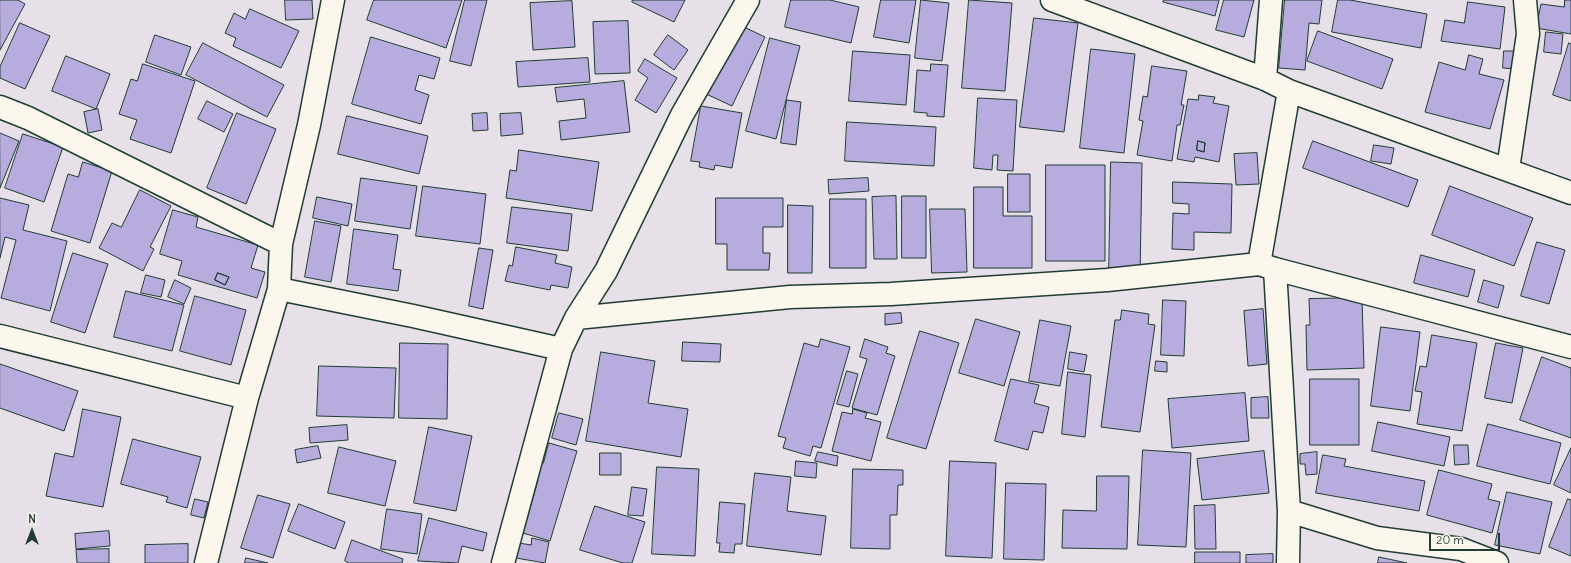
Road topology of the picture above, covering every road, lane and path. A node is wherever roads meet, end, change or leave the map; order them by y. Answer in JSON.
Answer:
{"nodes":[{"id":1,"x":333,"y":0,"type":"edge"},
{"id":2,"x":748,"y":0,"type":"edge"},
{"id":3,"x":1052,"y":0,"type":"edge"},
{"id":4,"x":1271,"y":0,"type":"edge"},
{"id":5,"x":1525,"y":0,"type":"edge"},
{"id":6,"x":1265,"y":79,"type":"junction"},
{"id":7,"x":1289,"y":91,"type":"junction"},
{"id":8,"x":0,"y":107,"type":"edge"},
{"id":9,"x":1508,"y":169,"type":"junction"},
{"id":10,"x":1571,"y":193,"type":"edge"},
{"id":11,"x":281,"y":244,"type":"junction"},
{"id":12,"x":1267,"y":267,"type":"junction"},
{"id":13,"x":279,"y":290,"type":"junction"},
{"id":14,"x":576,"y":318,"type":"junction"},
{"id":15,"x":0,"y":336,"type":"edge"},
{"id":16,"x":1571,"y":347,"type":"edge"},
{"id":17,"x":561,"y":349,"type":"junction"},
{"id":18,"x":247,"y":398,"type":"junction"},
{"id":19,"x":1288,"y":511,"type":"junction"},
{"id":20,"x":206,"y":563,"type":"edge"},
{"id":21,"x":502,"y":563,"type":"edge"},
{"id":22,"x":1288,"y":563,"type":"edge"},
{"id":23,"x":1497,"y":563,"type":"edge"}],
"edges":[{"from":1,"to":11,"type":"street"},
{"from":2,"to":14,"type":"street"},
{"from":3,"to":6,"type":"street"},
{"from":4,"to":6,"type":"street"},
{"from":5,"to":9,"type":"street"},
{"from":6,"to":7,"type":"street"},
{"from":7,"to":9,"type":"street"},
{"from":7,"to":12,"type":"street"},
{"from":8,"to":11,"type":"street"},
{"from":9,"to":10,"type":"street"},
{"from":11,"to":13,"type":"street"},
{"from":12,"to":14,"type":"street"},
{"from":12,"to":16,"type":"street"},
{"from":12,"to":19,"type":"street"},
{"from":13,"to":17,"type":"street"},
{"from":13,"to":18,"type":"street"},
{"from":14,"to":17,"type":"street"},
{"from":15,"to":18,"type":"street"},
{"from":17,"to":21,"type":"street"},
{"from":18,"to":20,"type":"street"},
{"from":19,"to":22,"type":"street"},
{"from":19,"to":23,"type":"street"}]}
